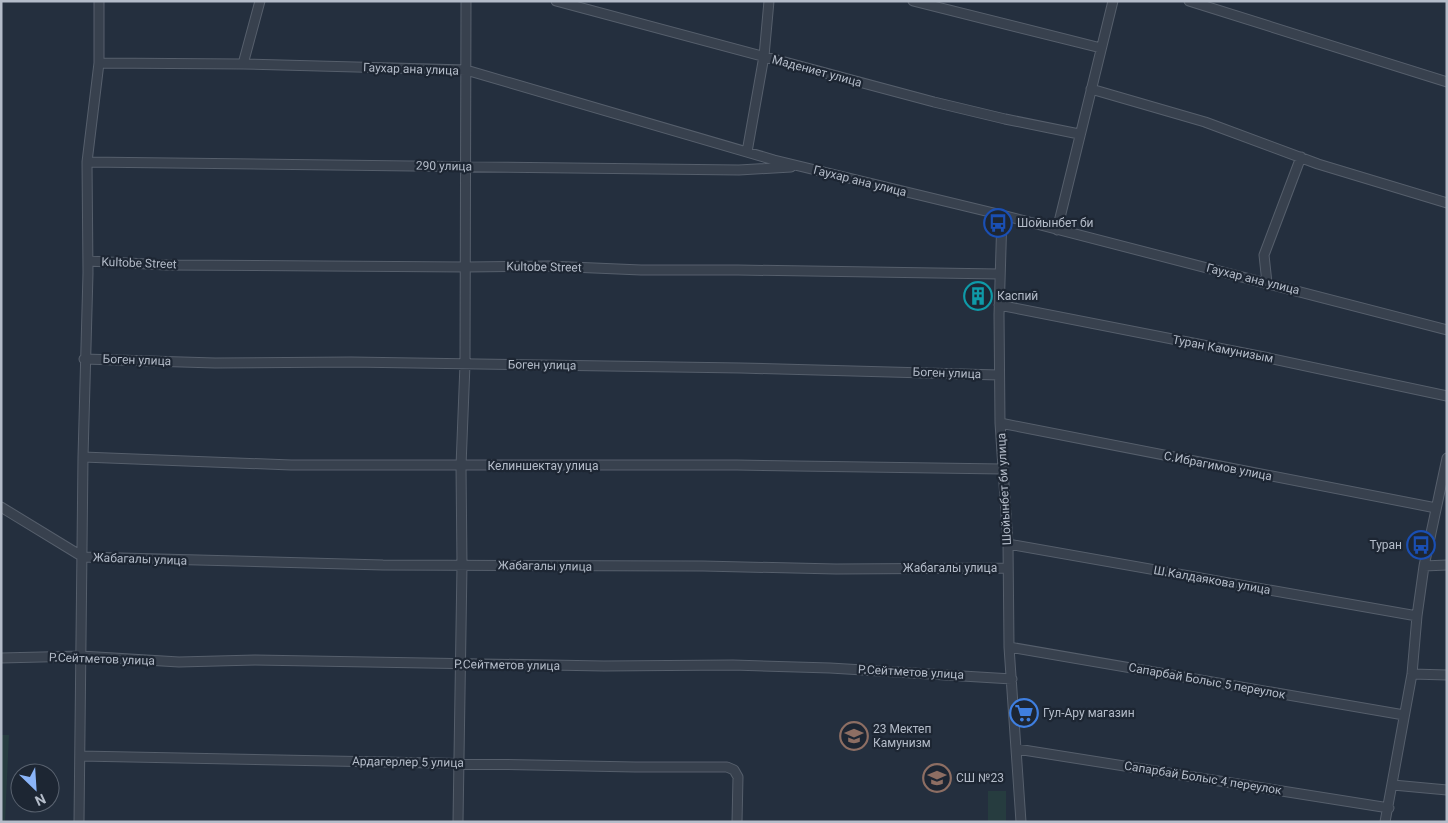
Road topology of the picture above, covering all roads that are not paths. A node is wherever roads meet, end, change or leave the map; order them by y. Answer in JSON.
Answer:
{"nodes":[{"id":1,"x":99,"y":1,"type":"edge"},
{"id":2,"x":260,"y":1,"type":"edge"},
{"id":3,"x":466,"y":1,"type":"edge"},
{"id":4,"x":556,"y":1,"type":"edge"},
{"id":5,"x":769,"y":1,"type":"edge"},
{"id":6,"x":913,"y":1,"type":"edge"},
{"id":7,"x":1112,"y":1,"type":"edge"},
{"id":8,"x":1189,"y":1,"type":"edge"},
{"id":9,"x":1101,"y":48,"type":"junction"},
{"id":10,"x":764,"y":56,"type":"junction"},
{"id":11,"x":99,"y":63,"type":"junction"},
{"id":12,"x":243,"y":64,"type":"junction"},
{"id":13,"x":466,"y":70,"type":"junction"},
{"id":14,"x":1447,"y":82,"type":"edge"},
{"id":15,"x":1091,"y":89,"type":"junction"},
{"id":16,"x":1080,"y":134,"type":"junction"},
{"id":17,"x":747,"y":152,"type":"junction"},
{"id":18,"x":1301,"y":157,"type":"junction"},
{"id":19,"x":87,"y":162,"type":"junction"},
{"id":20,"x":466,"y":166,"type":"junction"},
{"id":21,"x":802,"y":167,"type":"junction"},
{"id":22,"x":1447,"y":203,"type":"edge"},
{"id":23,"x":1002,"y":215,"type":"junction"},
{"id":24,"x":1057,"y":230,"type":"junction"},
{"id":25,"x":88,"y":261,"type":"junction"},
{"id":26,"x":466,"y":267,"type":"junction"},
{"id":27,"x":1000,"y":274,"type":"junction"},
{"id":28,"x":1267,"y":282,"type":"junction"},
{"id":29,"x":999,"y":305,"type":"junction"},
{"id":30,"x":1447,"y":330,"type":"edge"},
{"id":31,"x":84,"y":359,"type":"junction"},
{"id":32,"x":465,"y":364,"type":"junction"},
{"id":33,"x":1000,"y":375,"type":"junction"},
{"id":34,"x":1447,"y":396,"type":"edge"},
{"id":35,"x":1000,"y":423,"type":"junction"},
{"id":36,"x":83,"y":457,"type":"junction"},
{"id":37,"x":1447,"y":458,"type":"edge"},
{"id":38,"x":461,"y":466,"type":"junction"},
{"id":39,"x":1003,"y":469,"type":"junction"},
{"id":40,"x":1,"y":507,"type":"edge"},
{"id":41,"x":1436,"y":508,"type":"junction"},
{"id":42,"x":1008,"y":544,"type":"junction"},
{"id":43,"x":82,"y":557,"type":"junction"},
{"id":44,"x":462,"y":565,"type":"junction"},
{"id":45,"x":1447,"y":565,"type":"edge"},
{"id":46,"x":1424,"y":566,"type":"junction"},
{"id":47,"x":1008,"y":568,"type":"junction"},
{"id":48,"x":1417,"y":616,"type":"junction"},
{"id":49,"x":1009,"y":647,"type":"junction"},
{"id":50,"x":81,"y":656,"type":"junction"},
{"id":51,"x":1,"y":658,"type":"edge"},
{"id":52,"x":460,"y":664,"type":"junction"},
{"id":53,"x":1412,"y":674,"type":"junction"},
{"id":54,"x":1447,"y":675,"type":"edge"},
{"id":55,"x":1012,"y":679,"type":"junction"},
{"id":56,"x":1404,"y":715,"type":"junction"},
{"id":57,"x":1017,"y":749,"type":"junction"},
{"id":58,"x":80,"y":756,"type":"junction"},
{"id":59,"x":458,"y":763,"type":"junction"},
{"id":60,"x":1393,"y":784,"type":"junction"},
{"id":61,"x":1447,"y":790,"type":"edge"},
{"id":62,"x":1389,"y":808,"type":"junction"},
{"id":63,"x":79,"y":822,"type":"edge"},
{"id":64,"x":458,"y":822,"type":"edge"},
{"id":65,"x":737,"y":822,"type":"edge"},
{"id":66,"x":1021,"y":822,"type":"edge"},
{"id":67,"x":1385,"y":822,"type":"edge"}],
"edges":[{"from":1,"to":11,"type":"street"},
{"from":2,"to":12,"type":"street"},
{"from":3,"to":13,"type":"street"},
{"from":4,"to":10,"type":"street","name":"Мадениет улица"},
{"from":5,"to":10,"type":"street"},
{"from":6,"to":9,"type":"street"},
{"from":7,"to":9,"type":"street"},
{"from":8,"to":14,"type":"street"},
{"from":9,"to":15,"type":"street"},
{"from":10,"to":16,"type":"street","name":"Мадениет улица"},
{"from":10,"to":17,"type":"street"},
{"from":11,"to":12,"type":"street","name":"Гаухар ана улица"},
{"from":11,"to":19,"type":"street"},
{"from":12,"to":13,"type":"street","name":"Гаухар ана улица"},
{"from":13,"to":17,"type":"street","name":"Гаухар ана улица"},
{"from":13,"to":20,"type":"street"},
{"from":15,"to":16,"type":"street"},
{"from":15,"to":18,"type":"street"},
{"from":16,"to":24,"type":"street"},
{"from":17,"to":21,"type":"street","name":"Гаухар ана улица"},
{"from":18,"to":22,"type":"street"},
{"from":18,"to":28,"type":"street"},
{"from":19,"to":20,"type":"street","name":"290 улица"},
{"from":19,"to":25,"type":"street"},
{"from":20,"to":21,"type":"street","name":"290 улица"},
{"from":20,"to":26,"type":"street"},
{"from":21,"to":23,"type":"street","name":"Гаухар ана улица"},
{"from":23,"to":24,"type":"street","name":"Гаухар ана улица"},
{"from":23,"to":27,"type":"street","name":"Шойынбет би улица"},
{"from":24,"to":28,"type":"street","name":"Гаухар ана улица"},
{"from":25,"to":26,"type":"street","name":"Kultobe Street"},
{"from":25,"to":31,"type":"street"},
{"from":26,"to":27,"type":"street","name":"Kultobe Street"},
{"from":26,"to":32,"type":"street"},
{"from":27,"to":29,"type":"street","name":"Шойынбет би улица"},
{"from":28,"to":30,"type":"street","name":"Гаухар ана улица"},
{"from":29,"to":33,"type":"street","name":"Шойынбет би улица"},
{"from":29,"to":34,"type":"street","name":"Туран Камунизым"},
{"from":31,"to":32,"type":"street","name":"Боген улица"},
{"from":31,"to":36,"type":"street"},
{"from":32,"to":33,"type":"street","name":"Боген улица"},
{"from":32,"to":38,"type":"street"},
{"from":33,"to":35,"type":"street","name":"Шойынбет би улица"},
{"from":35,"to":39,"type":"street","name":"Шойынбет би улица"},
{"from":35,"to":41,"type":"street","name":"С.Ибрагимов улица"},
{"from":36,"to":38,"type":"street","name":"Келиншектау улица"},
{"from":36,"to":43,"type":"street"},
{"from":37,"to":41,"type":"street"},
{"from":38,"to":39,"type":"street","name":"Келиншектау улица"},
{"from":38,"to":44,"type":"street"},
{"from":39,"to":42,"type":"street","name":"Шойынбет би улица"},
{"from":40,"to":43,"type":"street"},
{"from":41,"to":46,"type":"street"},
{"from":42,"to":47,"type":"street","name":"Шойынбет би улица"},
{"from":42,"to":48,"type":"street","name":"Ш.Калдаякова улица"},
{"from":43,"to":44,"type":"street","name":"Жабагалы улица"},
{"from":43,"to":50,"type":"street"},
{"from":44,"to":47,"type":"street","name":"Жабагалы улица"},
{"from":44,"to":52,"type":"street"},
{"from":45,"to":46,"type":"street"},
{"from":46,"to":48,"type":"street"},
{"from":47,"to":49,"type":"street","name":"Шойынбет би улица"},
{"from":48,"to":53,"type":"street"},
{"from":49,"to":55,"type":"street","name":"Шойынбет би улица"},
{"from":49,"to":56,"type":"street","name":"Сапарбай Болыс 5 переулок"},
{"from":50,"to":51,"type":"street","name":"Р.Сейтметов улица"},
{"from":50,"to":52,"type":"street","name":"Р.Сейтметов улица"},
{"from":50,"to":58,"type":"street"},
{"from":52,"to":55,"type":"street","name":"Р.Сейтметов улица"},
{"from":52,"to":59,"type":"street"},
{"from":53,"to":54,"type":"street"},
{"from":53,"to":56,"type":"street"},
{"from":55,"to":57,"type":"street","name":"Шойынбет би улица"},
{"from":56,"to":60,"type":"street"},
{"from":57,"to":62,"type":"street","name":"Сапарбай Болыс 4 переулок"},
{"from":57,"to":66,"type":"street","name":"Шойынбет би улица"},
{"from":58,"to":59,"type":"street","name":"Ардагерлер 5 улица"},
{"from":58,"to":63,"type":"street"},
{"from":59,"to":64,"type":"street"},
{"from":59,"to":65,"type":"street","name":"Ардагерлер 5 улица"},
{"from":60,"to":61,"type":"street"},
{"from":60,"to":62,"type":"street"},
{"from":62,"to":67,"type":"street"}]}
